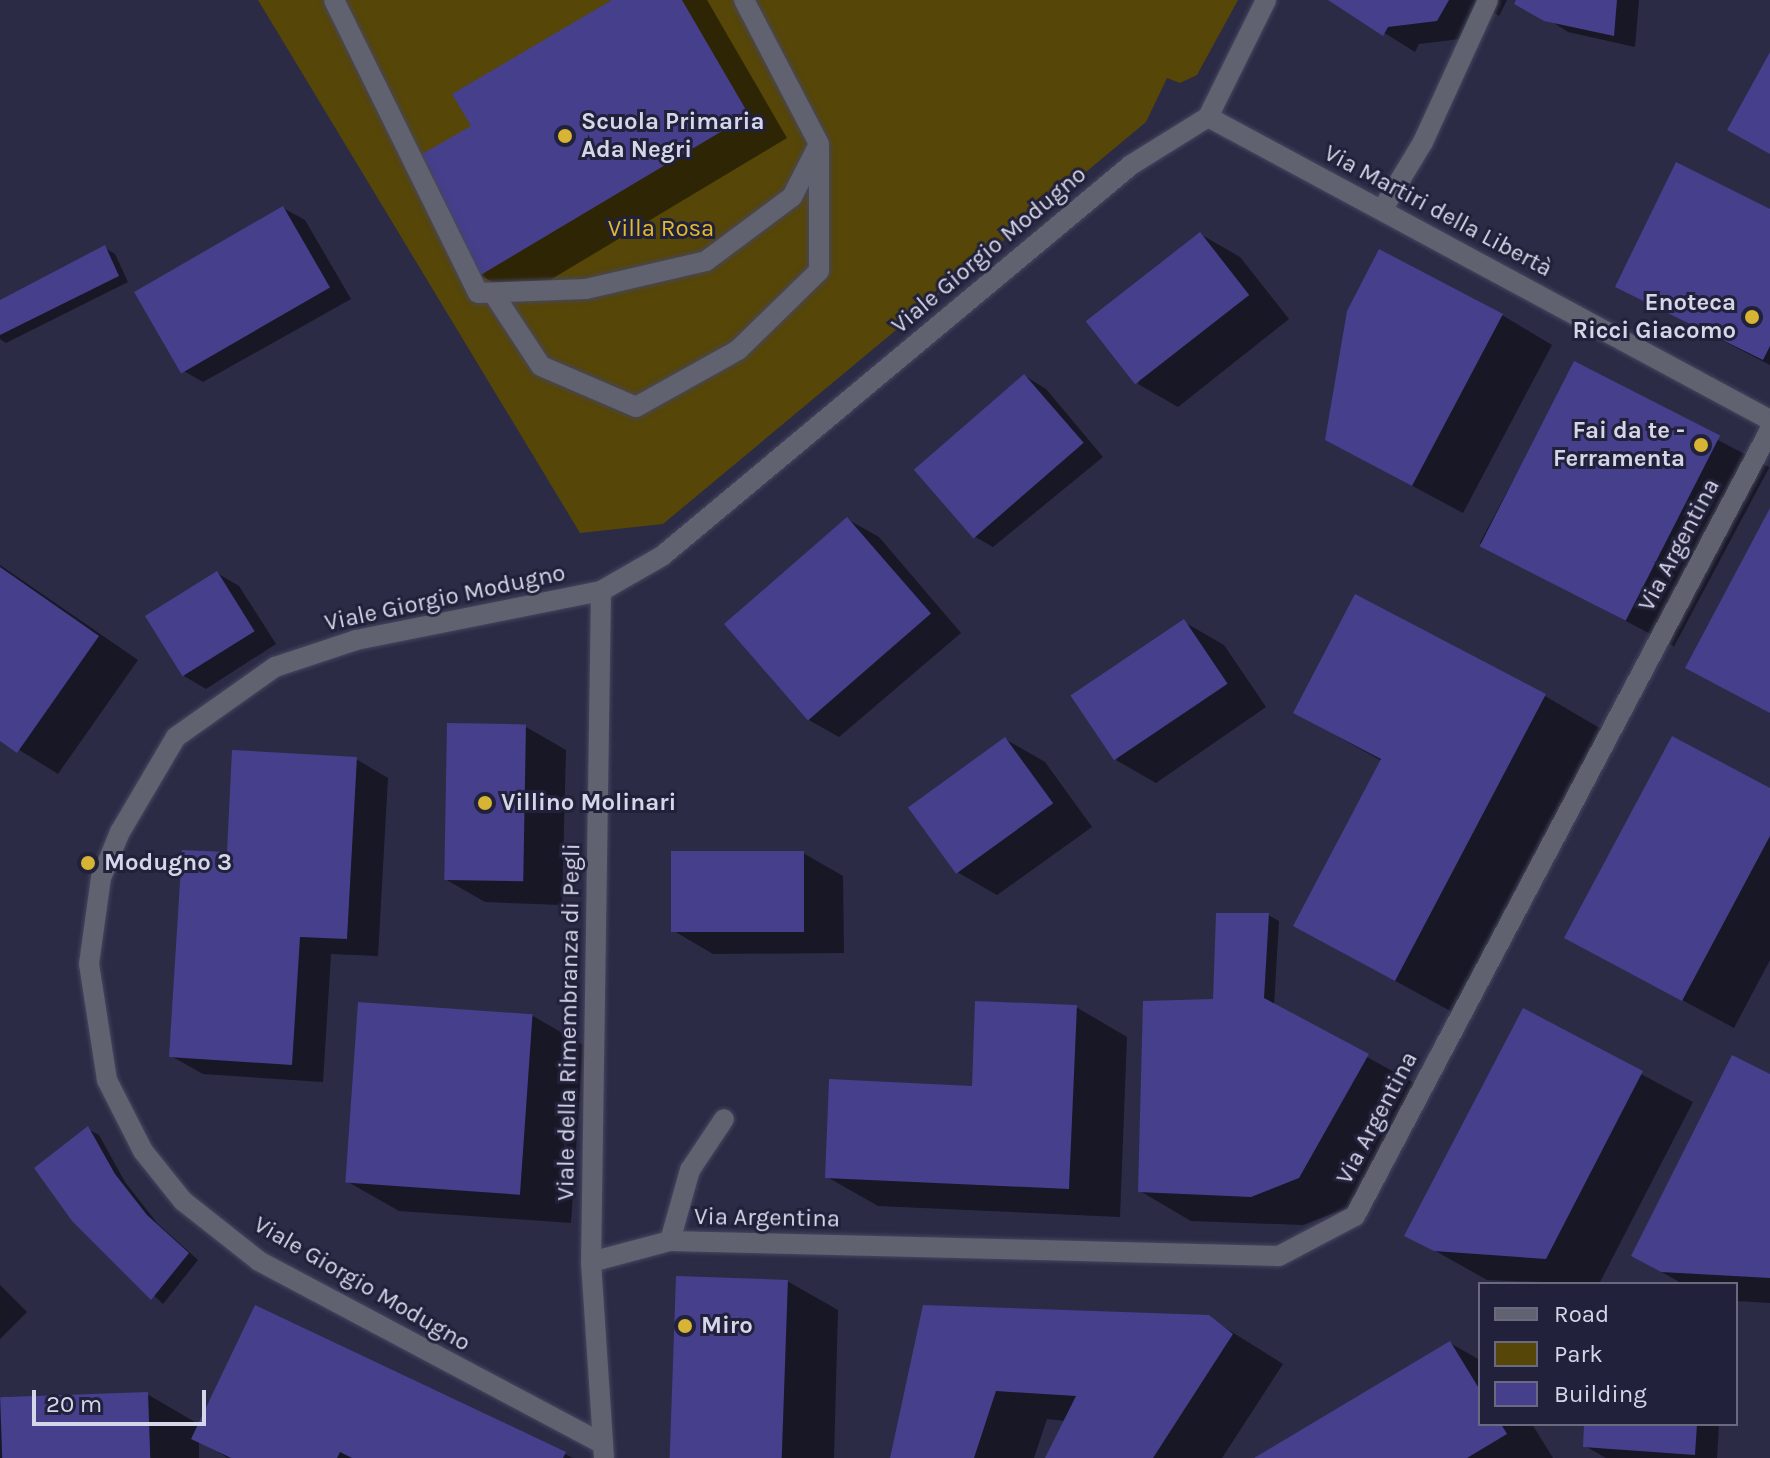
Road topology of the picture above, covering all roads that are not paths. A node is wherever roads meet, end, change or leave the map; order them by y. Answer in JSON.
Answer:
{"nodes":[{"id":1,"x":334,"y":0,"type":"edge"},
{"id":2,"x":744,"y":0,"type":"edge"},
{"id":3,"x":1266,"y":0,"type":"edge"},
{"id":4,"x":1488,"y":0,"type":"edge"},
{"id":5,"x":1208,"y":117,"type":"junction"},
{"id":6,"x":819,"y":144,"type":"junction"},
{"id":7,"x":1382,"y":210,"type":"junction"},
{"id":8,"x":493,"y":293,"type":"junction"},
{"id":9,"x":1770,"y":420,"type":"edge"},
{"id":10,"x":1770,"y":430,"type":"edge"},
{"id":11,"x":601,"y":591,"type":"junction"},
{"id":12,"x":724,"y":1119,"type":"dead end"},
{"id":13,"x":670,"y":1241,"type":"junction"},
{"id":14,"x":591,"y":1262,"type":"junction"},
{"id":15,"x":603,"y":1451,"type":"edge"}],
"edges":[{"from":1,"to":8,"type":"street"},
{"from":2,"to":6,"type":"street"},
{"from":3,"to":5,"type":"street"},
{"from":4,"to":7,"type":"street"},
{"from":5,"to":7,"type":"street","name":"Via Martiri della Libertà"},
{"from":5,"to":11,"type":"street","name":"Viale Giorgio Modugno"},
{"from":6,"to":8,"type":"street"},
{"from":6,"to":8,"type":"street"},
{"from":7,"to":9,"type":"street","name":"Via Martiri della Libertà"},
{"from":10,"to":13,"type":"street","name":"Via Argentina"},
{"from":11,"to":14,"type":"street","name":"Viale della Rimembranza di Pegli"},
{"from":11,"to":15,"type":"street","name":"Viale Giorgio Modugno"},
{"from":12,"to":13,"type":"street"},
{"from":13,"to":14,"type":"street"},
{"from":14,"to":15,"type":"street","name":"Viale Giorgio Modugno"}]}
